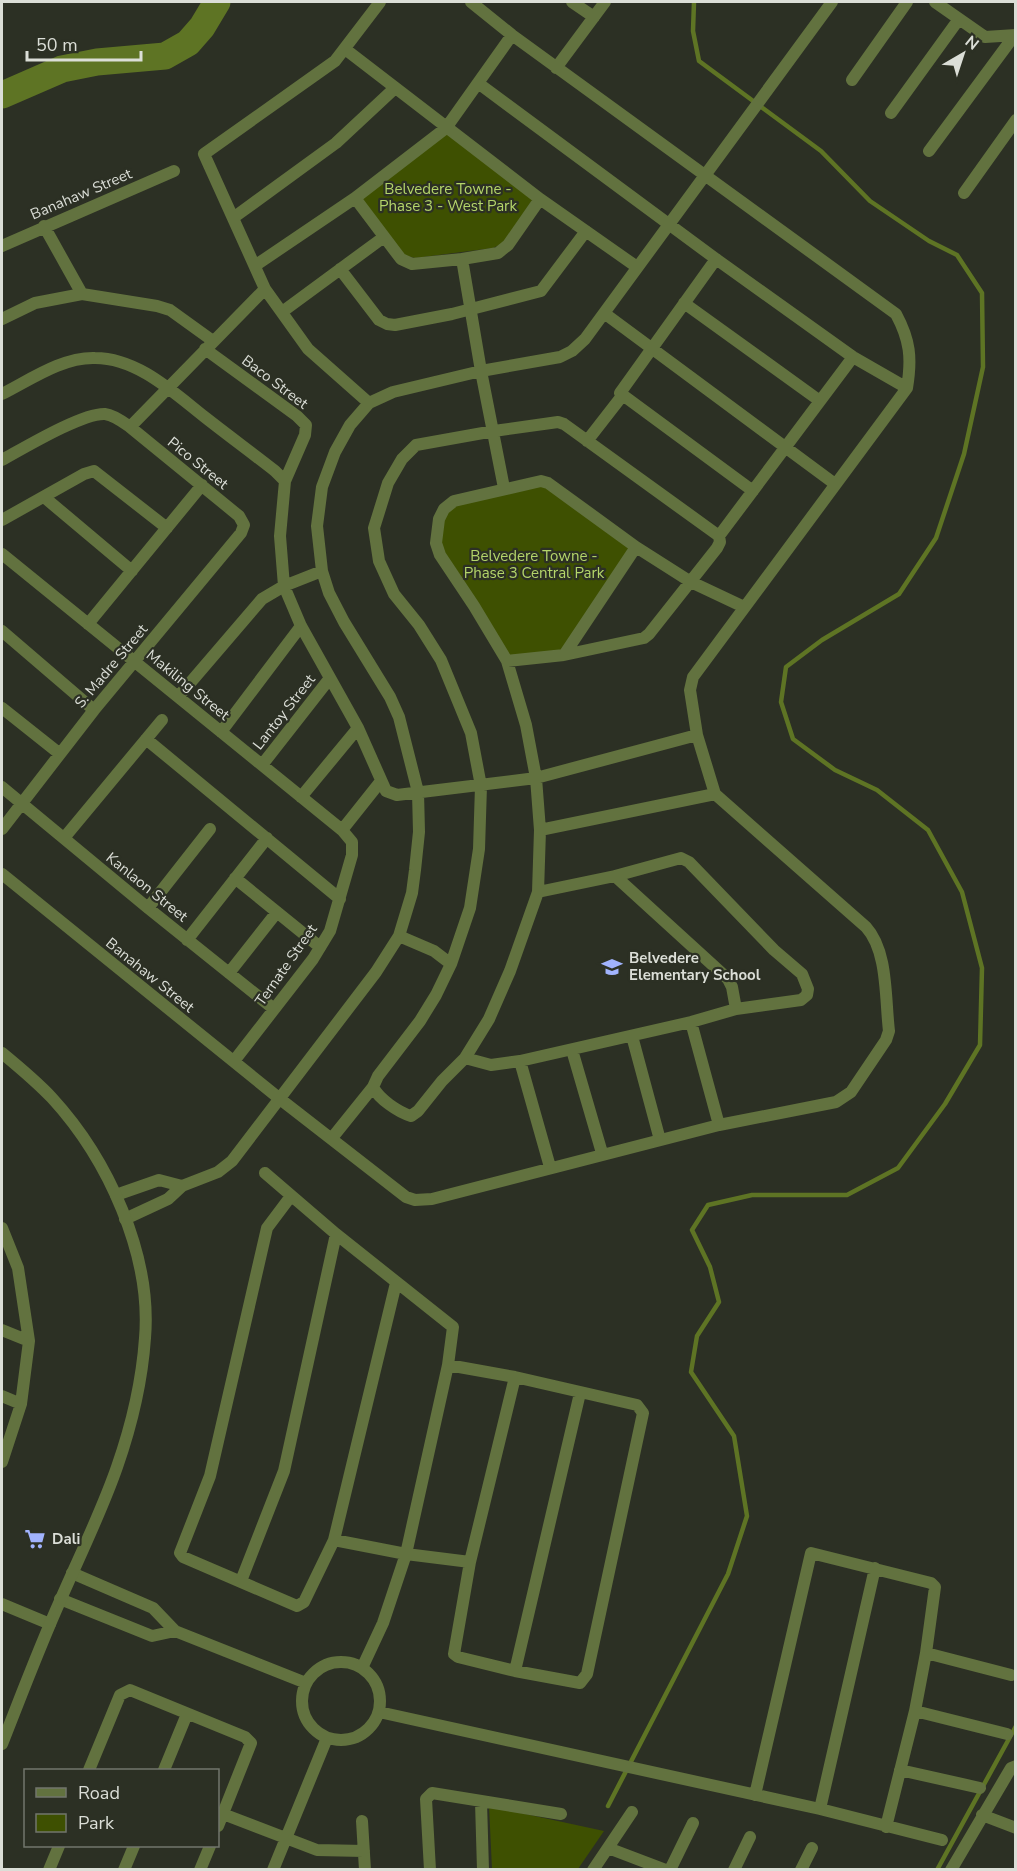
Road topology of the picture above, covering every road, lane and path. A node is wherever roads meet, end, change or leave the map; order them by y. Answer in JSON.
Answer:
{"nodes":[{"id":1,"x":381,"y":2,"type":"edge"},
{"id":2,"x":471,"y":2,"type":"edge"},
{"id":3,"x":572,"y":2,"type":"edge"},
{"id":4,"x":604,"y":2,"type":"edge"},
{"id":5,"x":832,"y":2,"type":"edge"},
{"id":6,"x":907,"y":2,"type":"edge"},
{"id":7,"x":935,"y":2,"type":"edge"},
{"id":8,"x":594,"y":17,"type":"junction"},
{"id":9,"x":959,"y":19,"type":"junction"},
{"id":10,"x":512,"y":35,"type":"junction"},
{"id":11,"x":1015,"y":35,"type":"edge"},
{"id":12,"x":345,"y":50,"type":"junction"},
{"id":13,"x":556,"y":68,"type":"junction"},
{"id":14,"x":852,"y":80,"type":"dead end"},
{"id":15,"x":478,"y":83,"type":"junction"},
{"id":16,"x":395,"y":88,"type":"junction"},
{"id":17,"x":891,"y":112,"type":"dead end"},
{"id":18,"x":1016,"y":120,"type":"edge"},
{"id":19,"x":446,"y":128,"type":"junction"},
{"id":20,"x":929,"y":151,"type":"dead end"},
{"id":21,"x":174,"y":171,"type":"dead end"},
{"id":22,"x":704,"y":175,"type":"junction"},
{"id":23,"x":964,"y":193,"type":"dead end"},
{"id":24,"x":355,"y":198,"type":"junction"},
{"id":25,"x":540,"y":199,"type":"junction"},
{"id":26,"x":233,"y":218,"type":"junction"},
{"id":27,"x":668,"y":224,"type":"junction"},
{"id":28,"x":44,"y":226,"type":"junction"},
{"id":29,"x":586,"y":231,"type":"junction"},
{"id":30,"x":384,"y":237,"type":"junction"},
{"id":31,"x":2,"y":246,"type":"edge"},
{"id":32,"x":462,"y":259,"type":"junction"},
{"id":33,"x":716,"y":259,"type":"junction"},
{"id":34,"x":256,"y":265,"type":"junction"},
{"id":35,"x":637,"y":267,"type":"junction"},
{"id":36,"x":340,"y":269,"type":"junction"},
{"id":37,"x":265,"y":289,"type":"junction"},
{"id":38,"x":82,"y":294,"type":"junction"},
{"id":39,"x":684,"y":303,"type":"junction"},
{"id":40,"x":470,"y":309,"type":"junction"},
{"id":41,"x":282,"y":312,"type":"junction"},
{"id":42,"x":604,"y":313,"type":"junction"},
{"id":43,"x":2,"y":319,"type":"edge"},
{"id":44,"x":209,"y":345,"type":"junction"},
{"id":45,"x":652,"y":348,"type":"junction"},
{"id":46,"x":853,"y":357,"type":"junction"},
{"id":47,"x":481,"y":372,"type":"junction"},
{"id":48,"x":168,"y":388,"type":"junction"},
{"id":49,"x":907,"y":388,"type":"junction"},
{"id":50,"x":2,"y":394,"type":"edge"},
{"id":51,"x":622,"y":396,"type":"junction"},
{"id":52,"x":819,"y":401,"type":"junction"},
{"id":53,"x":369,"y":403,"type":"junction"},
{"id":54,"x":130,"y":427,"type":"junction"},
{"id":55,"x":494,"y":431,"type":"junction"},
{"id":56,"x":587,"y":441,"type":"junction"},
{"id":57,"x":785,"y":446,"type":"junction"},
{"id":58,"x":2,"y":460,"type":"edge"},
{"id":59,"x":285,"y":481,"type":"junction"},
{"id":60,"x":836,"y":484,"type":"junction"},
{"id":61,"x":202,"y":485,"type":"junction"},
{"id":62,"x":504,"y":488,"type":"junction"},
{"id":63,"x":753,"y":491,"type":"junction"},
{"id":64,"x":44,"y":497,"type":"junction"},
{"id":65,"x":2,"y":520,"type":"edge"},
{"id":66,"x":244,"y":525,"type":"joint"},
{"id":67,"x":167,"y":528,"type":"junction"},
{"id":68,"x":719,"y":536,"type":"junction"},
{"id":69,"x":636,"y":547,"type":"junction"},
{"id":70,"x":2,"y":554,"type":"edge"},
{"id":71,"x":132,"y":571,"type":"junction"},
{"id":72,"x":322,"y":571,"type":"junction"},
{"id":73,"x":690,"y":582,"type":"junction"},
{"id":74,"x":284,"y":586,"type":"junction"},
{"id":75,"x":744,"y":607,"type":"junction"},
{"id":76,"x":88,"y":624,"type":"junction"},
{"id":77,"x":301,"y":626,"type":"junction"},
{"id":78,"x":2,"y":631,"type":"edge"},
{"id":79,"x":564,"y":655,"type":"junction"},
{"id":80,"x":134,"y":661,"type":"junction"},
{"id":81,"x":507,"y":662,"type":"junction"},
{"id":82,"x":330,"y":678,"type":"junction"},
{"id":83,"x":178,"y":697,"type":"junction"},
{"id":84,"x":2,"y":708,"type":"edge"},
{"id":85,"x":94,"y":710,"type":"junction"},
{"id":86,"x":162,"y":720,"type":"dead end"},
{"id":87,"x":358,"y":728,"type":"junction"},
{"id":88,"x":221,"y":732,"type":"junction"},
{"id":89,"x":697,"y":735,"type":"junction"},
{"id":90,"x":146,"y":739,"type":"junction"},
{"id":91,"x":60,"y":754,"type":"junction"},
{"id":92,"x":262,"y":765,"type":"junction"},
{"id":93,"x":536,"y":778,"type":"junction"},
{"id":94,"x":381,"y":781,"type":"junction"},
{"id":95,"x":481,"y":786,"type":"junction"},
{"id":96,"x":2,"y":787,"type":"edge"},
{"id":97,"x":418,"y":792,"type":"junction"},
{"id":98,"x":715,"y":794,"type":"junction"},
{"id":99,"x":302,"y":797,"type":"junction"},
{"id":100,"x":22,"y":803,"type":"junction"},
{"id":101,"x":2,"y":829,"type":"edge"},
{"id":102,"x":210,"y":829,"type":"dead end"},
{"id":103,"x":342,"y":830,"type":"junction"},
{"id":104,"x":540,"y":830,"type":"junction"},
{"id":105,"x":64,"y":838,"type":"junction"},
{"id":106,"x":267,"y":838,"type":"junction"},
{"id":107,"x":352,"y":843,"type":"joint"},
{"id":108,"x":2,"y":874,"type":"edge"},
{"id":109,"x":615,"y":876,"type":"junction"},
{"id":110,"x":235,"y":878,"type":"junction"},
{"id":111,"x":538,"y":892,"type":"junction"},
{"id":112,"x":340,"y":899,"type":"junction"},
{"id":113,"x":148,"y":908,"type":"junction"},
{"id":114,"x":277,"y":912,"type":"junction"},
{"id":115,"x":399,"y":936,"type":"junction"},
{"id":116,"x":187,"y":940,"type":"junction"},
{"id":117,"x":320,"y":947,"type":"junction"},
{"id":118,"x":451,"y":964,"type":"junction"},
{"id":119,"x":228,"y":973,"type":"junction"},
{"id":120,"x":274,"y":1009,"type":"junction"},
{"id":121,"x":736,"y":1009,"type":"junction"},
{"id":122,"x":691,"y":1022,"type":"junction"},
{"id":123,"x":632,"y":1036,"type":"junction"},
{"id":124,"x":573,"y":1050,"type":"junction"},
{"id":125,"x":2,"y":1053,"type":"edge"},
{"id":126,"x":465,"y":1058,"type":"junction"},
{"id":127,"x":234,"y":1061,"type":"junction"},
{"id":128,"x":520,"y":1061,"type":"junction"},
{"id":129,"x":374,"y":1087,"type":"junction"},
{"id":130,"x":280,"y":1099,"type":"junction"},
{"id":131,"x":719,"y":1125,"type":"junction"},
{"id":132,"x":332,"y":1138,"type":"junction"},
{"id":133,"x":660,"y":1140,"type":"junction"},
{"id":134,"x":602,"y":1153,"type":"junction"},
{"id":135,"x":549,"y":1167,"type":"junction"},
{"id":136,"x":266,"y":1173,"type":"dead end"},
{"id":137,"x":182,"y":1186,"type":"junction"},
{"id":138,"x":116,"y":1195,"type":"junction"},
{"id":139,"x":291,"y":1196,"type":"junction"},
{"id":140,"x":125,"y":1219,"type":"junction"},
{"id":141,"x":2,"y":1228,"type":"edge"},
{"id":142,"x":336,"y":1234,"type":"junction"},
{"id":143,"x":2,"y":1261,"type":"edge"},
{"id":144,"x":18,"y":1268,"type":"junction"},
{"id":145,"x":396,"y":1282,"type":"junction"},
{"id":146,"x":2,"y":1330,"type":"edge"},
{"id":147,"x":29,"y":1341,"type":"junction"},
{"id":148,"x":448,"y":1365,"type":"junction"},
{"id":149,"x":515,"y":1377,"type":"junction"},
{"id":150,"x":580,"y":1393,"type":"junction"},
{"id":151,"x":2,"y":1396,"type":"edge"},
{"id":152,"x":21,"y":1404,"type":"junction"},
{"id":153,"x":2,"y":1462,"type":"edge"},
{"id":154,"x":334,"y":1540,"type":"junction"},
{"id":155,"x":406,"y":1554,"type":"junction"},
{"id":156,"x":470,"y":1562,"type":"junction"},
{"id":157,"x":875,"y":1568,"type":"junction"},
{"id":158,"x":72,"y":1573,"type":"junction"},
{"id":159,"x":241,"y":1581,"type":"junction"},
{"id":160,"x":60,"y":1599,"type":"junction"},
{"id":161,"x":2,"y":1604,"type":"edge"},
{"id":162,"x":50,"y":1624,"type":"junction"},
{"id":163,"x":175,"y":1631,"type":"junction"},
{"id":164,"x":926,"y":1653,"type":"junction"},
{"id":165,"x":362,"y":1668,"type":"junction"},
{"id":166,"x":516,"y":1671,"type":"junction"},
{"id":167,"x":1011,"y":1676,"type":"dead end"},
{"id":168,"x":306,"y":1683,"type":"junction"},
{"id":169,"x":915,"y":1711,"type":"junction"},
{"id":170,"x":379,"y":1712,"type":"junction"},
{"id":171,"x":187,"y":1714,"type":"junction"},
{"id":172,"x":1007,"y":1734,"type":"dead end"},
{"id":173,"x":327,"y":1738,"type":"junction"},
{"id":174,"x":2,"y":1744,"type":"edge"},
{"id":175,"x":1016,"y":1766,"type":"edge"},
{"id":176,"x":89,"y":1769,"type":"edge"},
{"id":177,"x":164,"y":1769,"type":"edge"},
{"id":178,"x":900,"y":1770,"type":"junction"},
{"id":179,"x":980,"y":1788,"type":"dead end"},
{"id":180,"x":754,"y":1795,"type":"junction"},
{"id":181,"x":481,"y":1802,"type":"junction"},
{"id":182,"x":820,"y":1809,"type":"junction"},
{"id":183,"x":632,"y":1812,"type":"dead end"},
{"id":184,"x":223,"y":1814,"type":"junction"},
{"id":185,"x":561,"y":1814,"type":"dead end"},
{"id":186,"x":982,"y":1815,"type":"junction"},
{"id":187,"x":362,"y":1821,"type":"dead end"},
{"id":188,"x":693,"y":1822,"type":"dead end"},
{"id":189,"x":219,"y":1824,"type":"edge"},
{"id":190,"x":886,"y":1827,"type":"junction"},
{"id":191,"x":1016,"y":1828,"type":"edge"},
{"id":192,"x":750,"y":1837,"type":"dead end"},
{"id":193,"x":286,"y":1838,"type":"junction"},
{"id":194,"x":942,"y":1840,"type":"dead end"},
{"id":195,"x":57,"y":1847,"type":"edge"},
{"id":196,"x":133,"y":1847,"type":"edge"},
{"id":197,"x":209,"y":1847,"type":"edge"},
{"id":198,"x":608,"y":1848,"type":"junction"},
{"id":199,"x":812,"y":1848,"type":"dead end"},
{"id":200,"x":364,"y":1851,"type":"junction"},
{"id":201,"x":49,"y":1869,"type":"edge"},
{"id":202,"x":124,"y":1869,"type":"edge"},
{"id":203,"x":200,"y":1869,"type":"edge"},
{"id":204,"x":273,"y":1869,"type":"edge"},
{"id":205,"x":365,"y":1869,"type":"edge"},
{"id":206,"x":430,"y":1869,"type":"edge"},
{"id":207,"x":483,"y":1869,"type":"edge"},
{"id":208,"x":593,"y":1869,"type":"edge"},
{"id":209,"x":668,"y":1869,"type":"edge"},
{"id":210,"x":734,"y":1869,"type":"edge"},
{"id":211,"x":801,"y":1869,"type":"edge"},
{"id":212,"x":955,"y":1869,"type":"edge"}],
"edges":[{"from":1,"to":12,"type":"street"},
{"from":2,"to":10,"type":"street"},
{"from":3,"to":8,"type":"street"},
{"from":4,"to":8,"type":"street"},
{"from":5,"to":22,"type":"street"},
{"from":6,"to":14,"type":"street"},
{"from":7,"to":9,"type":"street"},
{"from":8,"to":13,"type":"street"},
{"from":9,"to":11,"type":"street"},
{"from":9,"to":17,"type":"street"},
{"from":10,"to":13,"type":"street"},
{"from":10,"to":15,"type":"street"},
{"from":11,"to":20,"type":"street"},
{"from":12,"to":16,"type":"street"},
{"from":12,"to":26,"type":"street"},
{"from":13,"to":22,"type":"street"},
{"from":15,"to":19,"type":"street"},
{"from":15,"to":27,"type":"street"},
{"from":16,"to":19,"type":"street"},
{"from":16,"to":26,"type":"street"},
{"from":18,"to":23,"type":"street"},
{"from":19,"to":24,"type":"street"},
{"from":19,"to":25,"type":"street"},
{"from":21,"to":28,"type":"street","name":"Banahaw Street"},
{"from":22,"to":27,"type":"street"},
{"from":22,"to":49,"type":"street"},
{"from":24,"to":30,"type":"street"},
{"from":24,"to":34,"type":"street"},
{"from":25,"to":29,"type":"street"},
{"from":25,"to":32,"type":"street"},
{"from":26,"to":34,"type":"street"},
{"from":27,"to":33,"type":"street"},
{"from":27,"to":35,"type":"street"},
{"from":28,"to":31,"type":"street","name":"Banahaw Street"},
{"from":28,"to":38,"type":"street"},
{"from":29,"to":35,"type":"street"},
{"from":29,"to":40,"type":"street"},
{"from":30,"to":32,"type":"street"},
{"from":30,"to":36,"type":"street"},
{"from":32,"to":40,"type":"street"},
{"from":33,"to":39,"type":"street"},
{"from":33,"to":46,"type":"street"},
{"from":34,"to":37,"type":"street"},
{"from":35,"to":42,"type":"street"},
{"from":36,"to":40,"type":"street"},
{"from":36,"to":41,"type":"street"},
{"from":37,"to":41,"type":"street"},
{"from":37,"to":44,"type":"street"},
{"from":38,"to":43,"type":"street"},
{"from":38,"to":44,"type":"street"},
{"from":39,"to":45,"type":"street"},
{"from":39,"to":52,"type":"street"},
{"from":40,"to":47,"type":"street"},
{"from":41,"to":53,"type":"street"},
{"from":42,"to":45,"type":"street"},
{"from":42,"to":47,"type":"street"},
{"from":44,"to":48,"type":"street"},
{"from":44,"to":59,"type":"street","name":"Baco Street"},
{"from":45,"to":51,"type":"street"},
{"from":45,"to":57,"type":"street"},
{"from":46,"to":49,"type":"street"},
{"from":46,"to":52,"type":"street"},
{"from":47,"to":53,"type":"street"},
{"from":47,"to":55,"type":"street"},
{"from":48,"to":50,"type":"street"},
{"from":48,"to":54,"type":"street"},
{"from":48,"to":59,"type":"street"},
{"from":49,"to":60,"type":"street"},
{"from":51,"to":56,"type":"street"},
{"from":51,"to":63,"type":"street"},
{"from":52,"to":57,"type":"street"},
{"from":53,"to":72,"type":"street"},
{"from":54,"to":58,"type":"street","name":"Pico Street"},
{"from":54,"to":61,"type":"street","name":"Pico Street"},
{"from":55,"to":56,"type":"street"},
{"from":55,"to":62,"type":"street"},
{"from":55,"to":95,"type":"street"},
{"from":56,"to":68,"type":"street"},
{"from":57,"to":60,"type":"street"},
{"from":57,"to":63,"type":"street"},
{"from":59,"to":74,"type":"street"},
{"from":60,"to":75,"type":"street"},
{"from":61,"to":66,"type":"street","name":"Pico Street"},
{"from":61,"to":67,"type":"street"},
{"from":62,"to":69,"type":"street"},
{"from":62,"to":81,"type":"street"},
{"from":63,"to":68,"type":"street"},
{"from":64,"to":65,"type":"street"},
{"from":64,"to":67,"type":"street"},
{"from":64,"to":71,"type":"street"},
{"from":66,"to":80,"type":"street","name":"S. Madre Street"},
{"from":67,"to":71,"type":"street"},
{"from":68,"to":73,"type":"street"},
{"from":69,"to":73,"type":"street"},
{"from":69,"to":79,"type":"street"},
{"from":70,"to":76,"type":"street","name":"Makiling Street"},
{"from":71,"to":76,"type":"street"},
{"from":72,"to":74,"type":"street"},
{"from":72,"to":97,"type":"street"},
{"from":73,"to":75,"type":"street"},
{"from":73,"to":79,"type":"street"},
{"from":74,"to":77,"type":"street"},
{"from":74,"to":83,"type":"street"},
{"from":75,"to":89,"type":"street"},
{"from":76,"to":80,"type":"street","name":"Makiling Street"},
{"from":77,"to":82,"type":"street"},
{"from":77,"to":88,"type":"street"},
{"from":78,"to":85,"type":"street"},
{"from":79,"to":81,"type":"street"},
{"from":80,"to":83,"type":"street","name":"Makiling Street"},
{"from":80,"to":85,"type":"street","name":"S. Madre Street"},
{"from":81,"to":93,"type":"street"},
{"from":82,"to":87,"type":"street"},
{"from":82,"to":92,"type":"street","name":"Lantoy Street"},
{"from":83,"to":88,"type":"street","name":"Makiling Street"},
{"from":84,"to":91,"type":"street"},
{"from":85,"to":91,"type":"street","name":"S. Madre Street"},
{"from":86,"to":90,"type":"street"},
{"from":87,"to":94,"type":"street"},
{"from":87,"to":99,"type":"street"},
{"from":88,"to":92,"type":"street","name":"Makiling Street"},
{"from":89,"to":93,"type":"street"},
{"from":89,"to":98,"type":"street"},
{"from":90,"to":105,"type":"street"},
{"from":90,"to":106,"type":"street"},
{"from":91,"to":100,"type":"street","name":"S. Madre Street"},
{"from":92,"to":99,"type":"street","name":"Makiling Street"},
{"from":93,"to":95,"type":"street"},
{"from":93,"to":104,"type":"street"},
{"from":94,"to":97,"type":"street"},
{"from":94,"to":103,"type":"street"},
{"from":95,"to":97,"type":"street"},
{"from":95,"to":118,"type":"street"},
{"from":96,"to":100,"type":"street","name":"Kanlaon Street"},
{"from":97,"to":115,"type":"street"},
{"from":98,"to":104,"type":"street"},
{"from":98,"to":131,"type":"street"},
{"from":99,"to":103,"type":"street","name":"Makiling Street"},
{"from":100,"to":101,"type":"street","name":"S. Madre Street"},
{"from":100,"to":105,"type":"street","name":"Kanlaon Street"},
{"from":102,"to":113,"type":"street"},
{"from":103,"to":107,"type":"street","name":"Makiling Street"},
{"from":104,"to":111,"type":"street"},
{"from":105,"to":113,"type":"street","name":"Kanlaon Street"},
{"from":106,"to":110,"type":"street"},
{"from":106,"to":112,"type":"street"},
{"from":107,"to":112,"type":"street","name":"Ternate Street"},
{"from":108,"to":127,"type":"street","name":"Banahaw Street"},
{"from":109,"to":111,"type":"street"},
{"from":109,"to":121,"type":"street"},
{"from":109,"to":121,"type":"street"},
{"from":110,"to":114,"type":"street"},
{"from":110,"to":116,"type":"street"},
{"from":111,"to":126,"type":"street"},
{"from":112,"to":117,"type":"street","name":"Ternate Street"},
{"from":113,"to":116,"type":"street","name":"Kanlaon Street"},
{"from":114,"to":117,"type":"street"},
{"from":114,"to":119,"type":"street"},
{"from":115,"to":118,"type":"street"},
{"from":115,"to":130,"type":"street"},
{"from":116,"to":119,"type":"street","name":"Kanlaon Street"},
{"from":117,"to":120,"type":"street","name":"Ternate Street"},
{"from":118,"to":129,"type":"street"},
{"from":119,"to":120,"type":"street","name":"Kanlaon Street"},
{"from":120,"to":127,"type":"street","name":"Ternate Street"},
{"from":121,"to":122,"type":"street"},
{"from":122,"to":123,"type":"street"},
{"from":122,"to":131,"type":"street"},
{"from":123,"to":124,"type":"street"},
{"from":123,"to":133,"type":"street"},
{"from":124,"to":128,"type":"street"},
{"from":124,"to":134,"type":"street"},
{"from":125,"to":138,"type":"street"},
{"from":126,"to":128,"type":"street"},
{"from":126,"to":129,"type":"street"},
{"from":127,"to":130,"type":"street","name":"Banahaw Street"},
{"from":128,"to":135,"type":"street"},
{"from":129,"to":132,"type":"street"},
{"from":130,"to":132,"type":"street","name":"Banahaw Street"},
{"from":130,"to":137,"type":"street"},
{"from":131,"to":133,"type":"street"},
{"from":132,"to":135,"type":"street","name":"Banahaw Street"},
{"from":133,"to":134,"type":"street"},
{"from":134,"to":135,"type":"street"},
{"from":136,"to":139,"type":"street"},
{"from":137,"to":138,"type":"street"},
{"from":137,"to":140,"type":"street"},
{"from":138,"to":140,"type":"street"},
{"from":139,"to":142,"type":"street"},
{"from":139,"to":159,"type":"street"},
{"from":140,"to":158,"type":"street"},
{"from":141,"to":144,"type":"street"},
{"from":142,"to":145,"type":"street"},
{"from":142,"to":159,"type":"street"},
{"from":143,"to":144,"type":"street"},
{"from":144,"to":147,"type":"street"},
{"from":145,"to":148,"type":"street"},
{"from":145,"to":154,"type":"street"},
{"from":146,"to":147,"type":"street"},
{"from":147,"to":152,"type":"street"},
{"from":148,"to":149,"type":"street"},
{"from":148,"to":155,"type":"street"},
{"from":149,"to":150,"type":"street"},
{"from":149,"to":156,"type":"street"},
{"from":150,"to":166,"type":"street"},
{"from":150,"to":166,"type":"street"},
{"from":151,"to":152,"type":"street"},
{"from":152,"to":153,"type":"street"},
{"from":154,"to":155,"type":"street"},
{"from":154,"to":159,"type":"street"},
{"from":155,"to":156,"type":"street"},
{"from":155,"to":165,"type":"street"},
{"from":156,"to":166,"type":"street"},
{"from":157,"to":164,"type":"street"},
{"from":157,"to":180,"type":"street"},
{"from":157,"to":182,"type":"street"},
{"from":158,"to":160,"type":"street"},
{"from":158,"to":163,"type":"street"},
{"from":160,"to":162,"type":"street"},
{"from":160,"to":163,"type":"street"},
{"from":161,"to":162,"type":"street"},
{"from":162,"to":174,"type":"street"},
{"from":163,"to":168,"type":"street"},
{"from":164,"to":167,"type":"street"},
{"from":164,"to":169,"type":"street"},
{"from":165,"to":168,"type":"street"},
{"from":165,"to":170,"type":"street"},
{"from":168,"to":173,"type":"street"},
{"from":169,"to":172,"type":"street"},
{"from":169,"to":178,"type":"street"},
{"from":170,"to":173,"type":"street"},
{"from":170,"to":180,"type":"street"},
{"from":171,"to":176,"type":"street"},
{"from":171,"to":177,"type":"street"},
{"from":171,"to":184,"type":"street"},
{"from":173,"to":193,"type":"street"},
{"from":175,"to":186,"type":"street"},
{"from":178,"to":179,"type":"street"},
{"from":178,"to":190,"type":"street"},
{"from":180,"to":182,"type":"street"},
{"from":181,"to":185,"type":"street"},
{"from":181,"to":206,"type":"street"},
{"from":181,"to":207,"type":"street"},
{"from":182,"to":190,"type":"street"},
{"from":183,"to":198,"type":"street"},
{"from":184,"to":189,"type":"street"},
{"from":184,"to":193,"type":"street"},
{"from":186,"to":191,"type":"street"},
{"from":186,"to":212,"type":"street"},
{"from":187,"to":200,"type":"street"},
{"from":188,"to":209,"type":"street"},
{"from":190,"to":194,"type":"street"},
{"from":192,"to":210,"type":"street"},
{"from":193,"to":200,"type":"street"},
{"from":193,"to":204,"type":"street"},
{"from":195,"to":201,"type":"street"},
{"from":196,"to":202,"type":"street"},
{"from":197,"to":203,"type":"street"},
{"from":198,"to":208,"type":"street"},
{"from":198,"to":209,"type":"street"},
{"from":199,"to":211,"type":"street"},
{"from":200,"to":205,"type":"street"}]}
